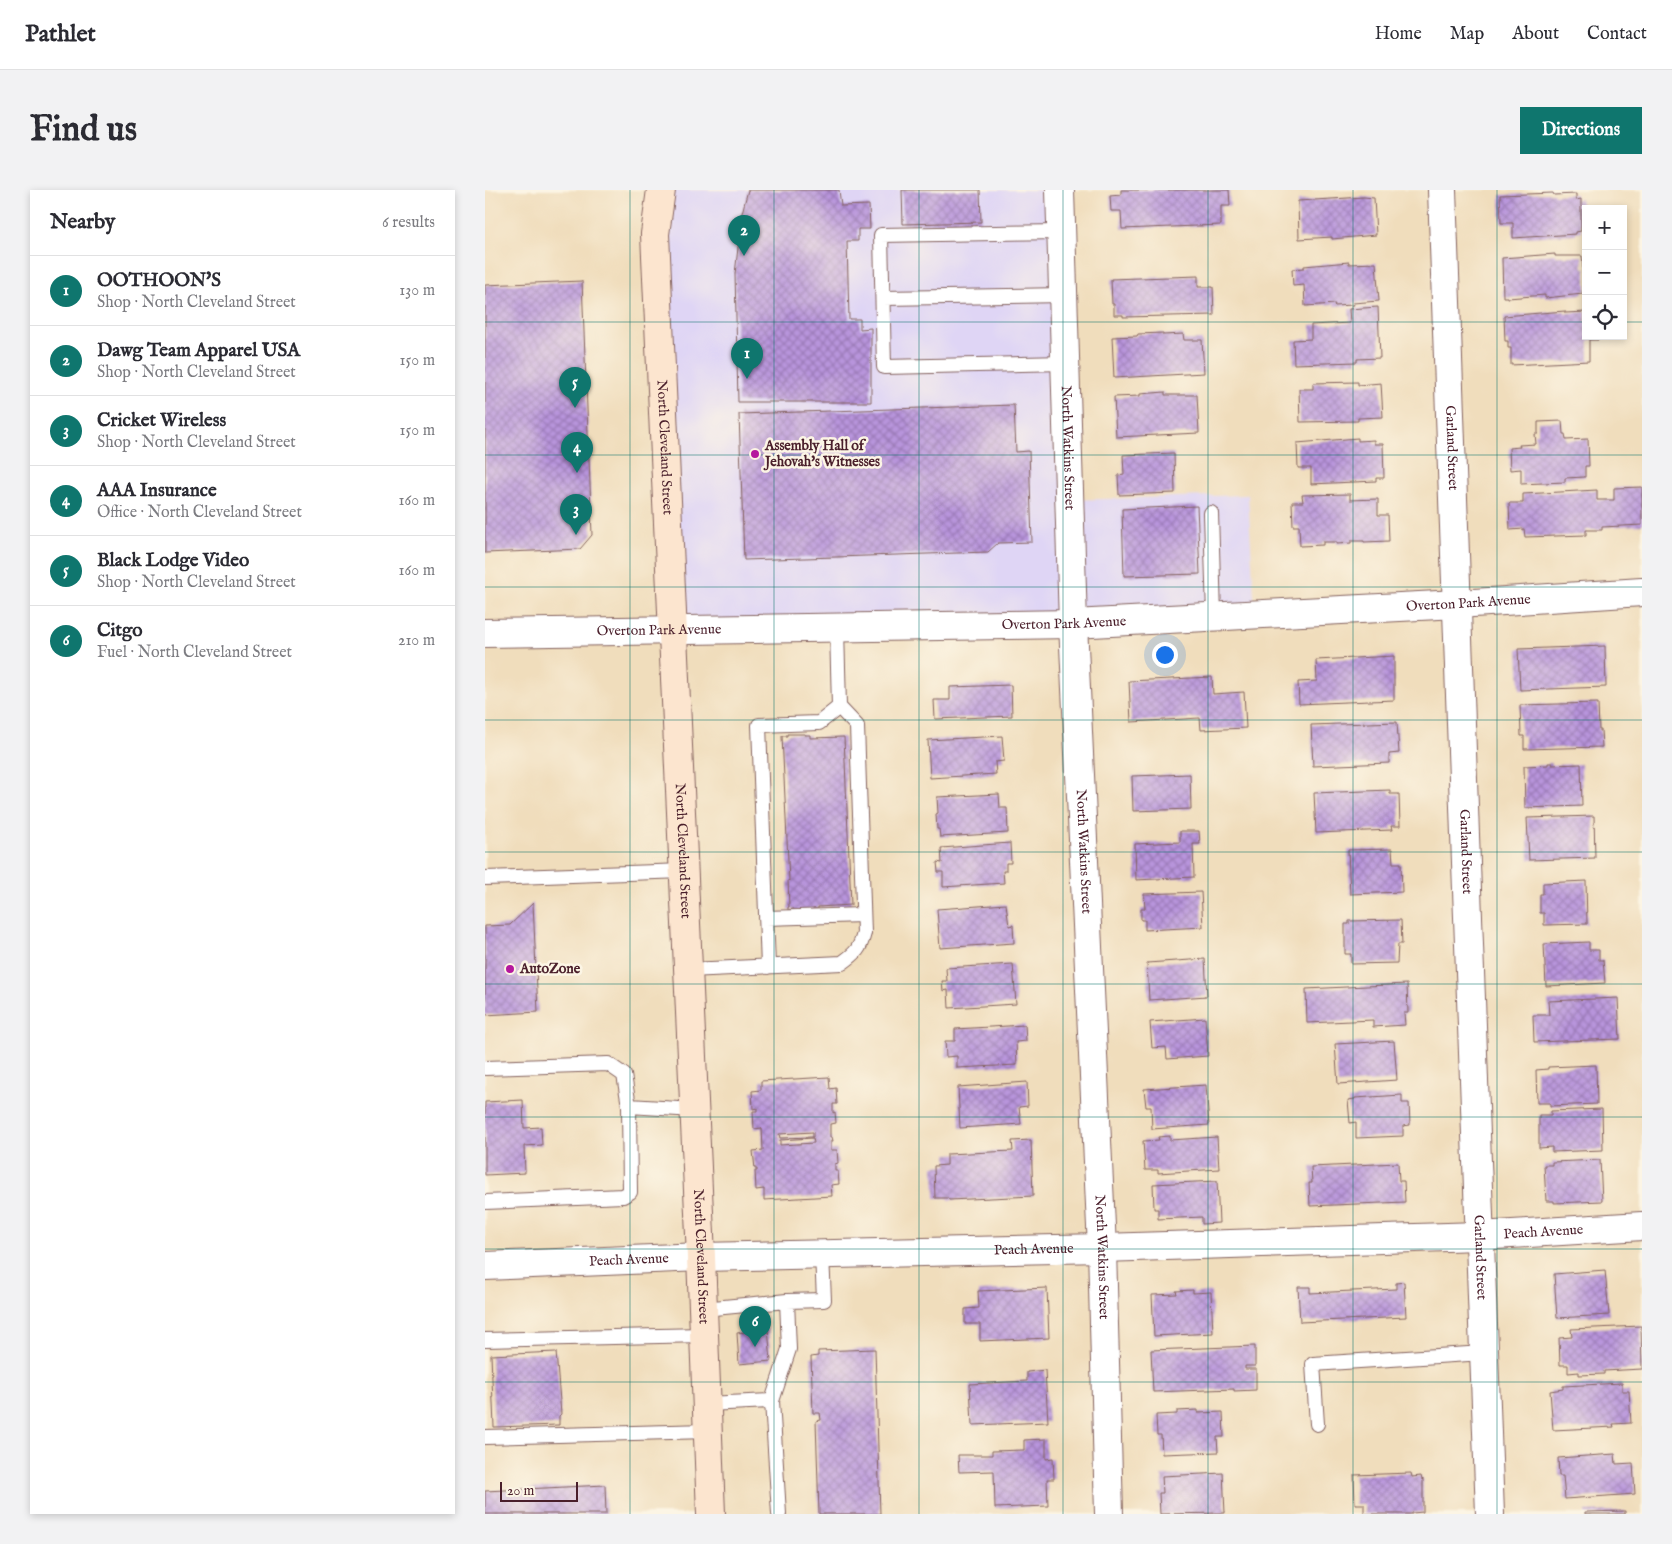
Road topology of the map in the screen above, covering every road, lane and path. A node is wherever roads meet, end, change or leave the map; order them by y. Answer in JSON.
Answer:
{"nodes":[{"id":1,"x":661,"y":190,"type":"edge"},
{"id":2,"x":1060,"y":190,"type":"edge"},
{"id":3,"x":1442,"y":190,"type":"edge"},
{"id":4,"x":1061,"y":232,"type":"junction"},
{"id":5,"x":1063,"y":295,"type":"junction"},
{"id":6,"x":883,"y":298,"type":"junction"},
{"id":7,"x":1065,"y":363,"type":"junction"},
{"id":8,"x":1211,"y":513,"type":"dead end"},
{"id":9,"x":1642,"y":592,"type":"edge"},
{"id":10,"x":1458,"y":604,"type":"junction"},
{"id":11,"x":1214,"y":616,"type":"junction"},
{"id":12,"x":1073,"y":624,"type":"junction"},
{"id":13,"x":837,"y":628,"type":"junction"},
{"id":14,"x":673,"y":631,"type":"junction"},
{"id":15,"x":485,"y":633,"type":"edge"},
{"id":16,"x":839,"y":707,"type":"junction"},
{"id":17,"x":684,"y":871,"type":"junction"},
{"id":18,"x":485,"y":878,"type":"edge"},
{"id":19,"x":863,"y":915,"type":"junction"},
{"id":20,"x":766,"y":918,"type":"junction"},
{"id":21,"x":768,"y":967,"type":"junction"},
{"id":22,"x":689,"y":970,"type":"junction"},
{"id":23,"x":485,"y":1068,"type":"edge"},
{"id":24,"x":629,"y":1106,"type":"junction"},
{"id":25,"x":695,"y":1110,"type":"junction"},
{"id":26,"x":485,"y":1202,"type":"edge"},
{"id":27,"x":1642,"y":1226,"type":"edge"},
{"id":28,"x":1479,"y":1236,"type":"junction"},
{"id":29,"x":1103,"y":1248,"type":"junction"},
{"id":30,"x":822,"y":1254,"type":"junction"},
{"id":31,"x":701,"y":1257,"type":"junction"},
{"id":32,"x":485,"y":1266,"type":"edge"},
{"id":33,"x":787,"y":1302,"type":"junction"},
{"id":34,"x":704,"y":1322,"type":"junction"},
{"id":35,"x":485,"y":1340,"type":"edge"},
{"id":36,"x":1483,"y":1354,"type":"junction"},
{"id":37,"x":772,"y":1401,"type":"junction"},
{"id":38,"x":707,"y":1404,"type":"junction"},
{"id":39,"x":1317,"y":1424,"type":"dead end"},
{"id":40,"x":708,"y":1431,"type":"junction"},
{"id":41,"x":485,"y":1437,"type":"edge"},
{"id":42,"x":711,"y":1514,"type":"edge"},
{"id":43,"x":779,"y":1514,"type":"edge"},
{"id":44,"x":1109,"y":1514,"type":"edge"},
{"id":45,"x":1490,"y":1514,"type":"edge"}],
"edges":[{"from":1,"to":14,"type":"main road","name":"North Cleveland Street"},
{"from":2,"to":4,"type":"street","name":"North Watkins Street"},
{"from":3,"to":10,"type":"street","name":"Garland Street"},
{"from":4,"to":5,"type":"street","name":"North Watkins Street"},
{"from":4,"to":6,"type":"lane"},
{"from":5,"to":6,"type":"lane"},
{"from":5,"to":7,"type":"street","name":"North Watkins Street"},
{"from":6,"to":7,"type":"lane"},
{"from":7,"to":12,"type":"street","name":"North Watkins Street"},
{"from":8,"to":11,"type":"lane"},
{"from":9,"to":10,"type":"street","name":"Overton Park Avenue"},
{"from":10,"to":11,"type":"street","name":"Overton Park Avenue"},
{"from":10,"to":28,"type":"street","name":"Garland Street"},
{"from":11,"to":12,"type":"street","name":"Overton Park Avenue"},
{"from":12,"to":13,"type":"street","name":"Overton Park Avenue"},
{"from":12,"to":29,"type":"street","name":"North Watkins Street"},
{"from":13,"to":14,"type":"street","name":"Overton Park Avenue"},
{"from":13,"to":16,"type":"lane"},
{"from":14,"to":15,"type":"street","name":"Overton Park Avenue"},
{"from":14,"to":17,"type":"main road","name":"North Cleveland Street"},
{"from":16,"to":19,"type":"lane"},
{"from":16,"to":20,"type":"lane"},
{"from":17,"to":18,"type":"lane"},
{"from":17,"to":22,"type":"main road","name":"North Cleveland Street"},
{"from":19,"to":20,"type":"lane"},
{"from":19,"to":21,"type":"lane"},
{"from":20,"to":21,"type":"lane"},
{"from":21,"to":22,"type":"lane"},
{"from":22,"to":25,"type":"main road","name":"North Cleveland Street"},
{"from":23,"to":24,"type":"lane"},
{"from":24,"to":25,"type":"lane"},
{"from":24,"to":26,"type":"lane"},
{"from":25,"to":31,"type":"main road","name":"North Cleveland Street"},
{"from":27,"to":28,"type":"street","name":"Peach Avenue"},
{"from":28,"to":29,"type":"street","name":"Peach Avenue"},
{"from":28,"to":36,"type":"street","name":"Garland Street"},
{"from":29,"to":30,"type":"street","name":"Peach Avenue"},
{"from":29,"to":44,"type":"street","name":"North Watkins Street"},
{"from":30,"to":31,"type":"street","name":"Peach Avenue"},
{"from":30,"to":33,"type":"lane"},
{"from":31,"to":32,"type":"street","name":"Peach Avenue"},
{"from":31,"to":34,"type":"main road","name":"North Cleveland Street"},
{"from":33,"to":34,"type":"lane"},
{"from":33,"to":37,"type":"lane"},
{"from":34,"to":35,"type":"lane"},
{"from":34,"to":38,"type":"main road","name":"North Cleveland Street"},
{"from":36,"to":39,"type":"lane"},
{"from":36,"to":45,"type":"street","name":"Garland Street"},
{"from":37,"to":38,"type":"lane"},
{"from":37,"to":43,"type":"lane"},
{"from":38,"to":40,"type":"main road","name":"North Cleveland Street"},
{"from":40,"to":41,"type":"lane"},
{"from":40,"to":42,"type":"main road","name":"North Cleveland Street"}]}
